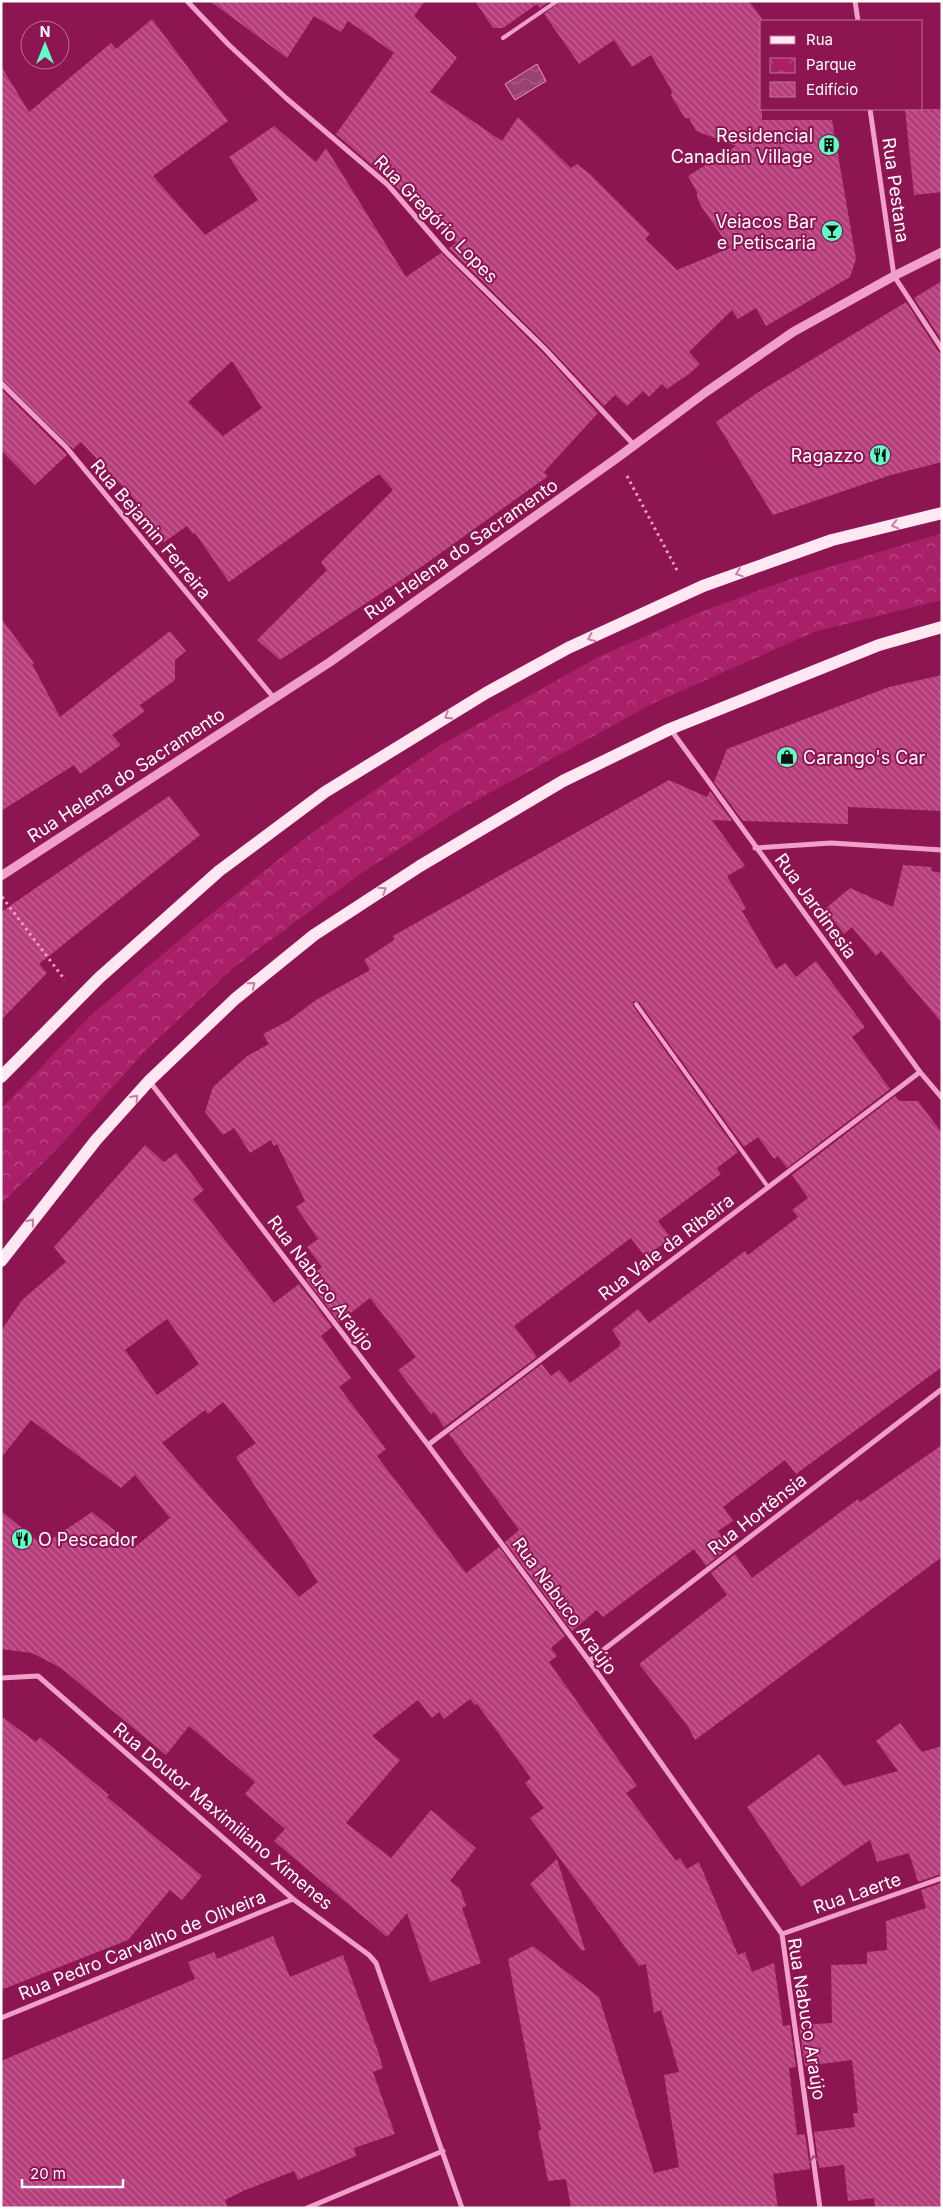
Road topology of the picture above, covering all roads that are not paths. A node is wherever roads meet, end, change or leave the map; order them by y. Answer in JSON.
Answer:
{"nodes":[{"id":1,"x":187,"y":1,"type":"edge"},
{"id":2,"x":557,"y":1,"type":"edge"},
{"id":3,"x":855,"y":1,"type":"edge"},
{"id":4,"x":858,"y":20,"type":"edge"},
{"id":5,"x":503,"y":38,"type":"dead end"},
{"id":6,"x":870,"y":110,"type":"edge"},
{"id":7,"x":942,"y":252,"type":"edge"},
{"id":8,"x":894,"y":276,"type":"junction"},
{"id":9,"x":942,"y":349,"type":"edge"},
{"id":10,"x":1,"y":383,"type":"edge"},
{"id":11,"x":634,"y":445,"type":"junction"},
{"id":12,"x":942,"y":512,"type":"edge"},
{"id":13,"x":942,"y":627,"type":"edge"},
{"id":14,"x":274,"y":698,"type":"junction"},
{"id":15,"x":670,"y":729,"type":"junction"},
{"id":16,"x":755,"y":848,"type":"junction"},
{"id":17,"x":942,"y":850,"type":"edge"},
{"id":18,"x":1,"y":876,"type":"edge"},
{"id":19,"x":636,"y":1004,"type":"dead end"},
{"id":20,"x":920,"y":1072,"type":"junction"},
{"id":21,"x":1,"y":1077,"type":"edge"},
{"id":22,"x":149,"y":1081,"type":"junction"},
{"id":23,"x":942,"y":1098,"type":"edge"},
{"id":24,"x":768,"y":1187,"type":"junction"},
{"id":25,"x":1,"y":1261,"type":"edge"},
{"id":26,"x":942,"y":1389,"type":"edge"},
{"id":27,"x":428,"y":1445,"type":"junction"},
{"id":28,"x":588,"y":1661,"type":"junction"},
{"id":29,"x":1,"y":1678,"type":"edge"},
{"id":30,"x":942,"y":1878,"type":"edge"},
{"id":31,"x":293,"y":1899,"type":"junction"},
{"id":32,"x":782,"y":1934,"type":"junction"},
{"id":33,"x":1,"y":2018,"type":"edge"},
{"id":34,"x":442,"y":2151,"type":"junction"},
{"id":35,"x":307,"y":2208,"type":"edge"},
{"id":36,"x":462,"y":2208,"type":"edge"},
{"id":37,"x":820,"y":2208,"type":"edge"}],
"edges":[{"from":1,"to":11,"type":"street","name":"Rua Gregório Lopes"},
{"from":2,"to":5,"type":"lane"},
{"from":3,"to":4,"type":"street"},
{"from":6,"to":8,"type":"street","name":"Rua Pestana"},
{"from":7,"to":8,"type":"street","name":"Rua Helena do Sacramento"},
{"from":8,"to":9,"type":"street"},
{"from":8,"to":11,"type":"street","name":"Rua Helena do Sacramento"},
{"from":10,"to":14,"type":"street","name":"Rua Bejamin Ferreira"},
{"from":11,"to":14,"type":"street","name":"Rua Helena do Sacramento"},
{"from":12,"to":21,"type":"main road","one_way":true},
{"from":13,"to":15,"type":"main road"},
{"from":14,"to":18,"type":"street","name":"Rua Helena do Sacramento"},
{"from":15,"to":16,"type":"street","name":"Rua Jardinesia"},
{"from":22,"to":15,"type":"main road","one_way":true},
{"from":16,"to":17,"type":"street"},
{"from":16,"to":20,"type":"street","name":"Rua Jardinesia"},
{"from":19,"to":24,"type":"lane"},
{"from":20,"to":23,"type":"street","name":"Rua Jardinesia"},
{"from":20,"to":24,"type":"street","name":"Rua Vale da Ribeira"},
{"from":25,"to":22,"type":"main road","one_way":true},
{"from":22,"to":27,"type":"street","name":"Rua Nabuco Araújo"},
{"from":24,"to":27,"type":"street","name":"Rua Vale da Ribeira"},
{"from":26,"to":28,"type":"street","name":"Rua Hortênsia"},
{"from":27,"to":28,"type":"street","name":"Rua Nabuco Araújo"},
{"from":28,"to":32,"type":"street","name":"Rua Nabuco Araújo"},
{"from":29,"to":31,"type":"street","name":"Rua Doutor Maximiliano Ximenes"},
{"from":30,"to":32,"type":"street","name":"Rua Laerte"},
{"from":31,"to":33,"type":"street","name":"Rua Pedro Carvalho de Oliveira"},
{"from":31,"to":34,"type":"street","name":"Rua Doutor Maximiliano Ximenes"},
{"from":37,"to":32,"type":"street","name":"Rua Nabuco Araújo","one_way":true},
{"from":34,"to":35,"type":"street"},
{"from":34,"to":36,"type":"street","name":"Rua Doutor Maximiliano Ximenes"}]}
